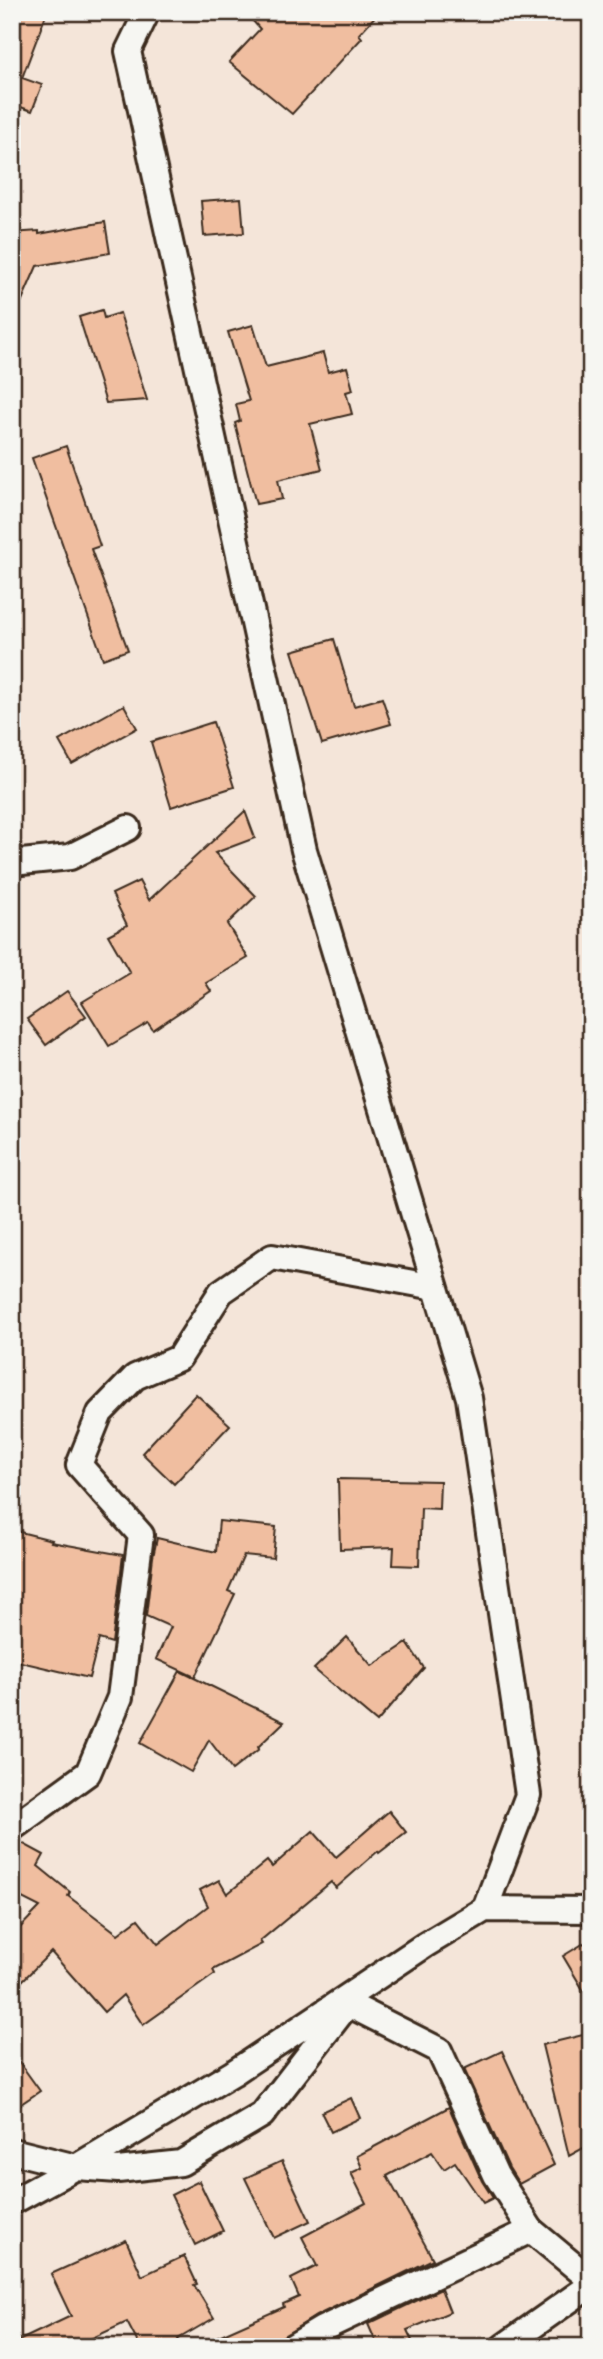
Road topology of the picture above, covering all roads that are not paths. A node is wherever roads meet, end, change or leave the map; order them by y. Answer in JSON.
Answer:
{"nodes":[{"id":1,"x":147,"y":12,"type":"edge"},
{"id":2,"x":128,"y":828,"type":"dead end"},
{"id":3,"x":12,"y":863,"type":"edge"},
{"id":4,"x":435,"y":1287,"type":"junction"},
{"id":5,"x":12,"y":1828,"type":"edge"},
{"id":6,"x":485,"y":1909,"type":"junction"},
{"id":7,"x":591,"y":1910,"type":"edge"},
{"id":8,"x":12,"y":2151,"type":"edge"},
{"id":9,"x":76,"y":2167,"type":"junction"},
{"id":10,"x":12,"y":2202,"type":"edge"},
{"id":11,"x":531,"y":2230,"type":"junction"},
{"id":12,"x":591,"y":2283,"type":"edge"},
{"id":13,"x":292,"y":2347,"type":"edge"},
{"id":14,"x":503,"y":2347,"type":"edge"}],
"edges":[{"from":1,"to":4,"type":"street"},
{"from":2,"to":3,"type":"street"},
{"from":4,"to":5,"type":"street"},
{"from":4,"to":6,"type":"street"},
{"from":6,"to":7,"type":"street"},
{"from":6,"to":9,"type":"street"},
{"from":8,"to":9,"type":"street"},
{"from":9,"to":10,"type":"street"},
{"from":9,"to":11,"type":"street"},
{"from":11,"to":12,"type":"street"},
{"from":11,"to":13,"type":"street"},
{"from":12,"to":14,"type":"street"}]}
